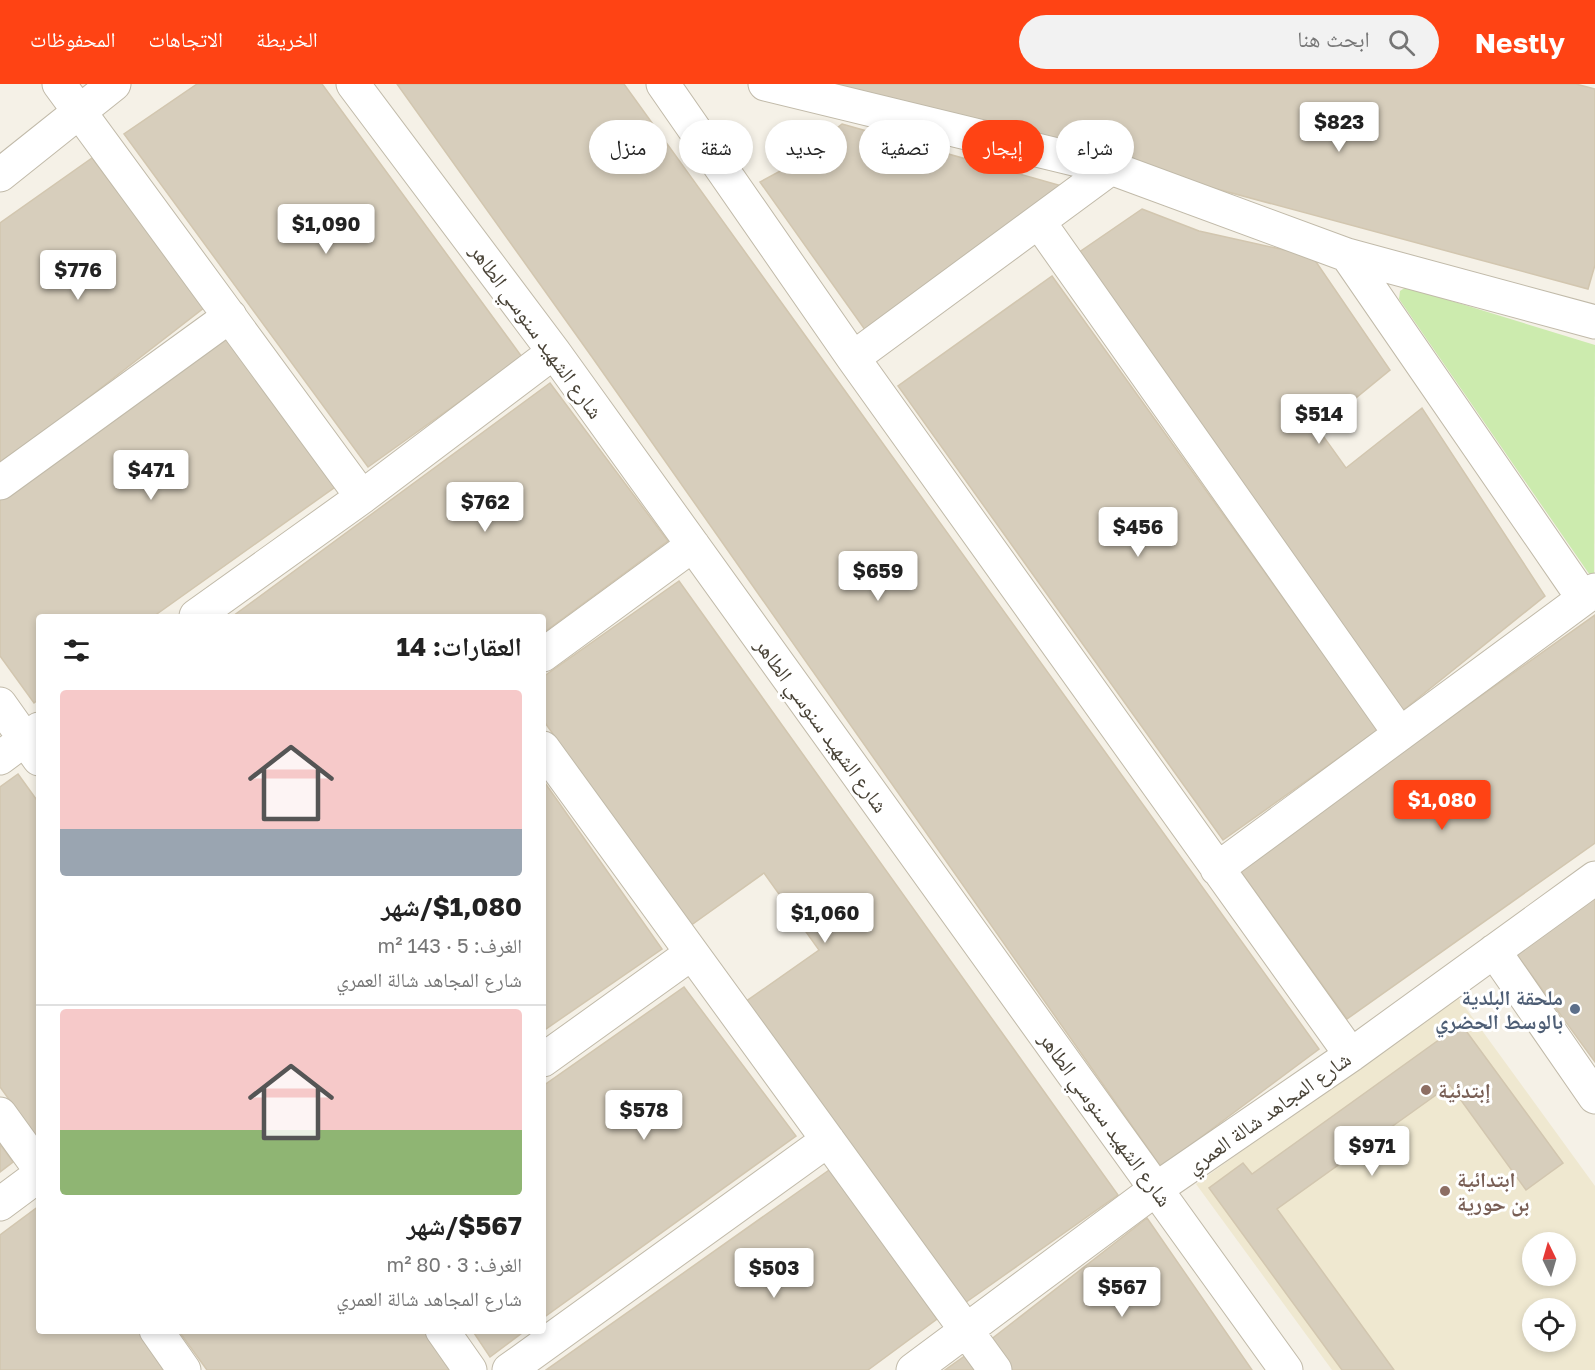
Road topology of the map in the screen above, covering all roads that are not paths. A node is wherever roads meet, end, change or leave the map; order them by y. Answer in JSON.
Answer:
{"nodes":[{"id":1,"x":59,"y":84,"type":"edge"},
{"id":2,"x":114,"y":84,"type":"edge"},
{"id":3,"x":353,"y":84,"type":"edge"},
{"id":4,"x":663,"y":84,"type":"edge"},
{"id":5,"x":765,"y":84,"type":"edge"},
{"id":6,"x":78,"y":112,"type":"junction"},
{"id":7,"x":1056,"y":155,"type":"edge"},
{"id":8,"x":1103,"y":174,"type":"edge"},
{"id":9,"x":1127,"y":174,"type":"edge"},
{"id":10,"x":0,"y":175,"type":"edge"},
{"id":11,"x":1040,"y":222,"type":"junction"},
{"id":12,"x":1347,"y":255,"type":"junction"},
{"id":13,"x":230,"y":316,"type":"junction"},
{"id":14,"x":1595,"y":322,"type":"edge"},
{"id":15,"x":554,"y":352,"type":"junction"},
{"id":16,"x":853,"y":358,"type":"junction"},
{"id":17,"x":0,"y":483,"type":"edge"},
{"id":18,"x":362,"y":497,"type":"junction"},
{"id":19,"x":693,"y":545,"type":"junction"},
{"id":20,"x":1589,"y":594,"type":"edge"},
{"id":21,"x":199,"y":614,"type":"edge"},
{"id":22,"x":546,"y":653,"type":"edge"},
{"id":23,"x":0,"y":704,"type":"edge"},
{"id":24,"x":1400,"y":734,"type":"junction"},
{"id":25,"x":26,"y":746,"type":"edge"},
{"id":26,"x":546,"y":752,"type":"edge"},
{"id":27,"x":1217,"y":868,"type":"junction"},
{"id":28,"x":1595,"y":878,"type":"edge"},
{"id":29,"x":1494,"y":951,"type":"junction"},
{"id":30,"x":692,"y":953,"type":"junction"},
{"id":31,"x":1351,"y":1055,"type":"junction"},
{"id":32,"x":546,"y":1058,"type":"edge"},
{"id":33,"x":1595,"y":1096,"type":"edge"},
{"id":34,"x":0,"y":1114,"type":"edge"},
{"id":35,"x":828,"y":1140,"type":"junction"},
{"id":36,"x":36,"y":1164,"type":"edge"},
{"id":37,"x":36,"y":1177,"type":"edge"},
{"id":38,"x":1156,"y":1189,"type":"junction"},
{"id":39,"x":0,"y":1204,"type":"edge"},
{"id":40,"x":966,"y":1332,"type":"junction"},
{"id":41,"x":159,"y":1334,"type":"edge"},
{"id":42,"x":445,"y":1334,"type":"edge"},
{"id":43,"x":184,"y":1370,"type":"edge"},
{"id":44,"x":470,"y":1370,"type":"edge"},
{"id":45,"x":509,"y":1370,"type":"edge"},
{"id":46,"x":913,"y":1370,"type":"edge"},
{"id":47,"x":995,"y":1370,"type":"edge"},
{"id":48,"x":1286,"y":1370,"type":"edge"}],
"edges":[{"from":1,"to":6,"type":"street"},
{"from":2,"to":6,"type":"street"},
{"from":3,"to":15,"type":"street","name":"شارع الشهيد سنوسي الطاهر"},
{"from":4,"to":16,"type":"street"},
{"from":5,"to":7,"type":"street"},
{"from":6,"to":10,"type":"street"},
{"from":6,"to":13,"type":"street"},
{"from":8,"to":11,"type":"street"},
{"from":9,"to":12,"type":"street"},
{"from":11,"to":16,"type":"street"},
{"from":11,"to":24,"type":"street"},
{"from":12,"to":14,"type":"street"},
{"from":12,"to":20,"type":"street"},
{"from":13,"to":17,"type":"street"},
{"from":13,"to":18,"type":"street"},
{"from":15,"to":18,"type":"street"},
{"from":15,"to":19,"type":"street","name":"شارع الشهيد سنوسي الطاهر"},
{"from":16,"to":27,"type":"street"},
{"from":18,"to":21,"type":"street"},
{"from":19,"to":22,"type":"street"},
{"from":19,"to":38,"type":"street","name":"شارع الشهيد سنوسي الطاهر"},
{"from":20,"to":24,"type":"street"},
{"from":23,"to":25,"type":"street"},
{"from":24,"to":27,"type":"street"},
{"from":26,"to":30,"type":"street"},
{"from":27,"to":31,"type":"street"},
{"from":28,"to":29,"type":"street","name":"شارع المجاهد شالة العمري"},
{"from":29,"to":31,"type":"street","name":"شارع المجاهد شالة العمري"},
{"from":29,"to":33,"type":"street"},
{"from":30,"to":32,"type":"street"},
{"from":30,"to":35,"type":"street"},
{"from":31,"to":38,"type":"street","name":"شارع المجاهد شالة العمري"},
{"from":34,"to":36,"type":"street"},
{"from":35,"to":40,"type":"street"},
{"from":35,"to":45,"type":"street"},
{"from":37,"to":39,"type":"street"},
{"from":38,"to":40,"type":"street","name":"شارع المجاهد شالة العمري"},
{"from":38,"to":48,"type":"street","name":"شارع الشهيد سنوسي الطاهر"},
{"from":40,"to":46,"type":"street","name":"شارع المجاهد شالة العمري"},
{"from":40,"to":47,"type":"street"},
{"from":41,"to":43,"type":"street"},
{"from":42,"to":44,"type":"street"}]}
